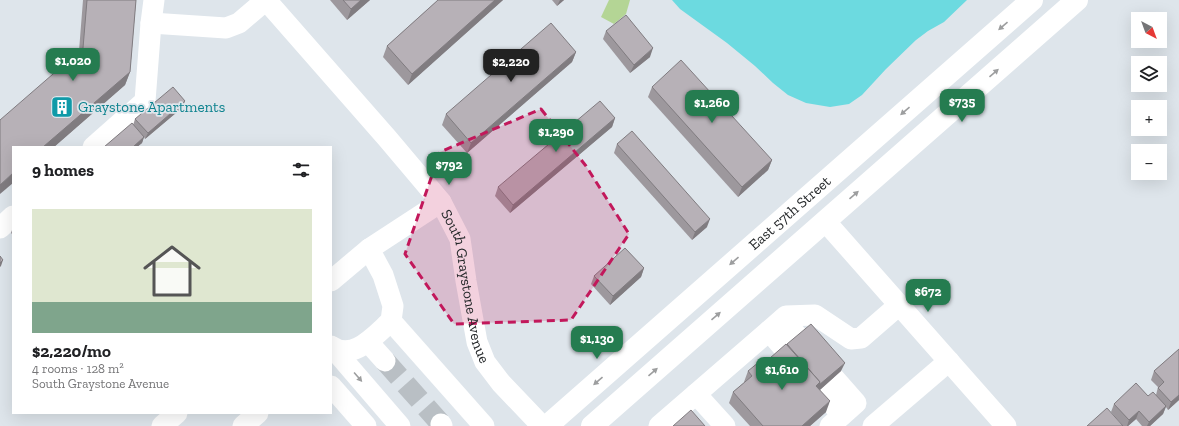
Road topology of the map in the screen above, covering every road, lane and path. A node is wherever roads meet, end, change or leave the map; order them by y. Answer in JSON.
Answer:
{"nodes":[{"id":1,"x":154,"y":0,"type":"edge"},
{"id":2,"x":266,"y":0,"type":"edge"},
{"id":3,"x":1032,"y":0,"type":"edge"},
{"id":4,"x":1077,"y":0,"type":"edge"},
{"id":5,"x":150,"y":23,"type":"junction"},
{"id":6,"x":93,"y":146,"type":"edge"},
{"id":7,"x":441,"y":202,"type":"junction"},
{"id":8,"x":12,"y":217,"type":"edge"},
{"id":9,"x":825,"y":221,"type":"junction"},
{"id":10,"x":0,"y":228,"type":"edge"},
{"id":11,"x":369,"y":249,"type":"junction"},
{"id":12,"x":332,"y":280,"type":"edge"},
{"id":13,"x":899,"y":305,"type":"junction"},
{"id":14,"x":391,"y":321,"type":"junction"},
{"id":15,"x":776,"y":325,"type":"junction"},
{"id":16,"x":368,"y":342,"type":"junction"},
{"id":17,"x":793,"y":345,"type":"edge"},
{"id":18,"x":332,"y":346,"type":"edge"},
{"id":19,"x":385,"y":361,"type":"tunnel mouth"},
{"id":20,"x":949,"y":361,"type":"junction"},
{"id":21,"x":827,"y":384,"type":"edge"},
{"id":22,"x":332,"y":387,"type":"edge"},
{"id":23,"x":696,"y":394,"type":"junction"},
{"id":24,"x":332,"y":400,"type":"edge"},
{"id":25,"x":257,"y":414,"type":"edge"},
{"id":26,"x":270,"y":414,"type":"edge"},
{"id":27,"x":843,"y":415,"type":"edge"},
{"id":28,"x":720,"y":422,"type":"edge"},
{"id":29,"x":694,"y":425,"type":"edge"},
{"id":30,"x":243,"y":426,"type":"edge"},
{"id":31,"x":259,"y":426,"type":"edge"},
{"id":32,"x":355,"y":426,"type":"edge"},
{"id":33,"x":366,"y":426,"type":"edge"},
{"id":34,"x":400,"y":426,"type":"edge"},
{"id":35,"x":484,"y":426,"type":"edge"},
{"id":36,"x":542,"y":426,"type":"edge"},
{"id":37,"x":547,"y":426,"type":"edge"},
{"id":38,"x":592,"y":426,"type":"edge"},
{"id":39,"x":659,"y":426,"type":"edge"},
{"id":40,"x":873,"y":426,"type":"edge"},
{"id":41,"x":1006,"y":426,"type":"edge"}],
"edges":[{"from":1,"to":5,"type":"street"},
{"from":2,"to":5,"type":"street"},
{"from":2,"to":7,"type":"street","name":"South Graystone Avenue"},
{"from":3,"to":37,"type":"main road","name":"East 57th Street","one_way":true},
{"from":9,"to":4,"type":"main road","name":"East 57th Street","one_way":true},
{"from":5,"to":6,"type":"street"},
{"from":7,"to":11,"type":"street"},
{"from":7,"to":36,"type":"street","name":"South Graystone Avenue"},
{"from":8,"to":10,"type":"street"},
{"from":9,"to":13,"type":"street"},
{"from":38,"to":9,"type":"main road","name":"East 57th Street","one_way":true},
{"from":11,"to":12,"type":"street"},
{"from":11,"to":14,"type":"street"},
{"from":13,"to":15,"type":"street"},
{"from":13,"to":20,"type":"street"},
{"from":14,"to":16,"type":"street"},
{"from":14,"to":35,"type":"street"},
{"from":15,"to":17,"type":"street"},
{"from":15,"to":23,"type":"street"},
{"from":16,"to":18,"type":"street"},
{"from":16,"to":19,"type":"street"},
{"from":18,"to":34,"type":"street","one_way":true},
{"from":20,"to":40,"type":"street"},
{"from":20,"to":41,"type":"street"},
{"from":21,"to":27,"type":"street"},
{"from":22,"to":33,"type":"street"},
{"from":23,"to":28,"type":"street"},
{"from":23,"to":39,"type":"street"},
{"from":24,"to":32,"type":"street"},
{"from":25,"to":30,"type":"street"},
{"from":26,"to":31,"type":"street"},
{"from":28,"to":29,"type":"street"}]}
